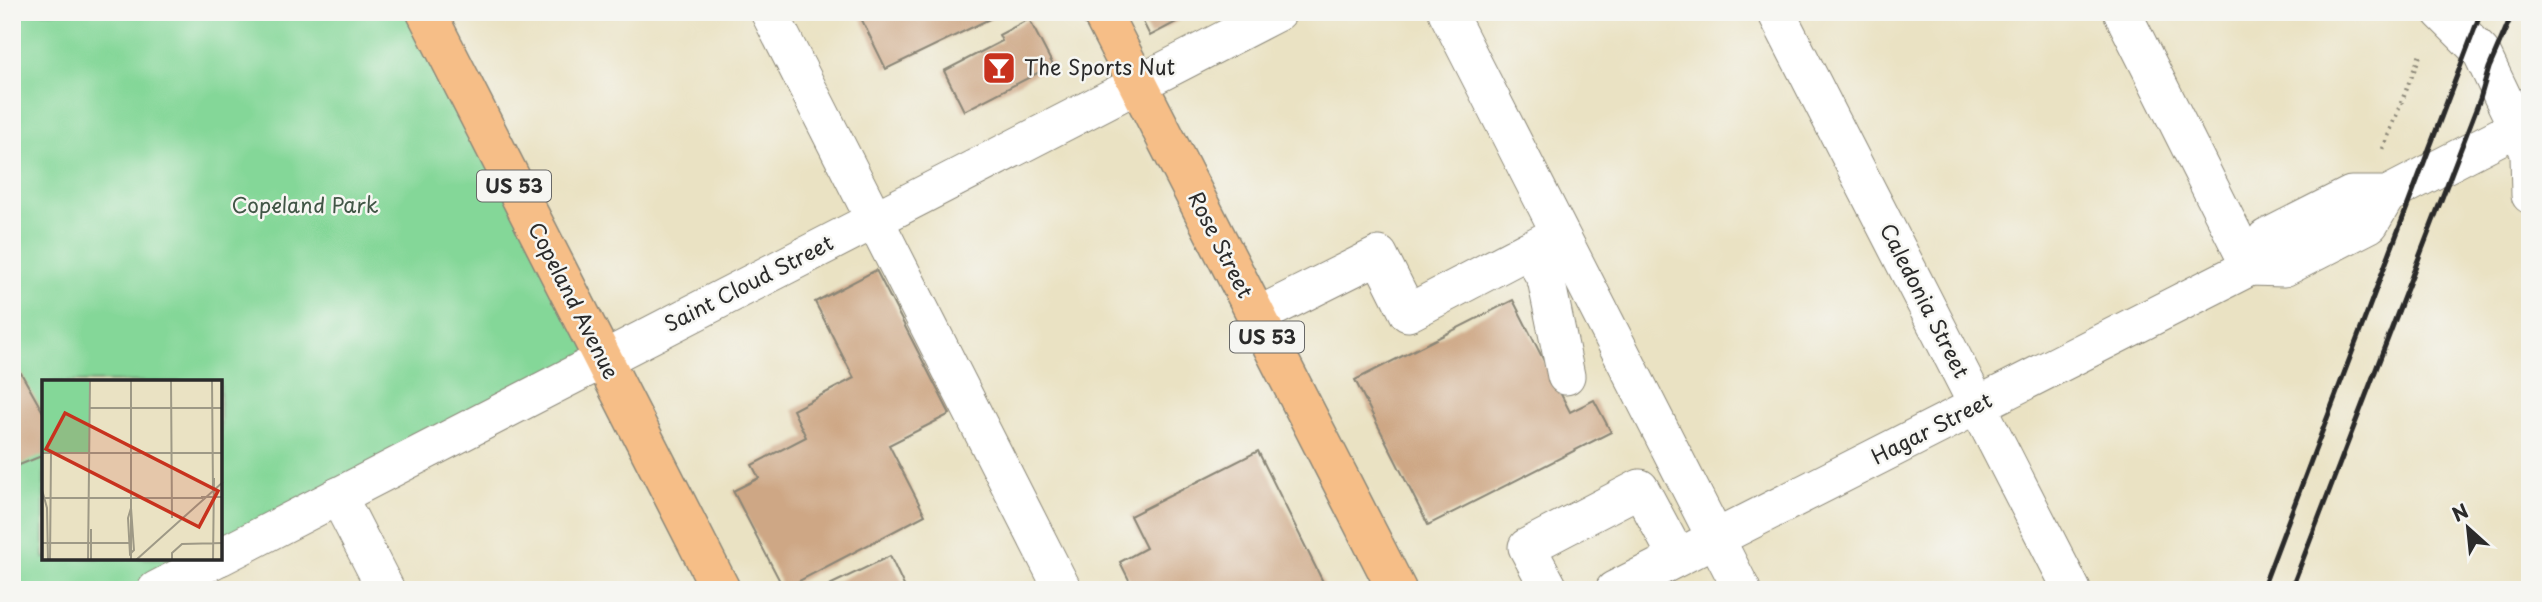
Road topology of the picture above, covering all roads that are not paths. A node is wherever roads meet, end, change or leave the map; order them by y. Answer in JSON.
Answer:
{"nodes":[{"id":1,"x":426,"y":12,"type":"edge"},
{"id":2,"x":769,"y":12,"type":"edge"},
{"id":3,"x":1101,"y":12,"type":"edge"},
{"id":4,"x":1278,"y":12,"type":"edge"},
{"id":5,"x":1447,"y":12,"type":"edge"},
{"id":6,"x":1776,"y":12,"type":"edge"},
{"id":7,"x":2122,"y":12,"type":"edge"},
{"id":8,"x":2441,"y":12,"type":"edge"},
{"id":9,"x":2478,"y":12,"type":"edge"},
{"id":10,"x":2482,"y":52,"type":"junction"},
{"id":11,"x":1138,"y":84,"type":"junction"},
{"id":12,"x":2526,"y":139,"type":"edge"},
{"id":13,"x":2530,"y":195,"type":"edge"},
{"id":14,"x":873,"y":220,"type":"junction"},
{"id":15,"x":1544,"y":242,"type":"junction"},
{"id":16,"x":2250,"y":267,"type":"junction"},
{"id":17,"x":1257,"y":316,"type":"junction"},
{"id":18,"x":602,"y":359,"type":"junction"},
{"id":19,"x":1566,"y":376,"type":"dead end"},
{"id":20,"x":1978,"y":406,"type":"junction"},
{"id":21,"x":1679,"y":467,"type":"junction"},
{"id":22,"x":1640,"y":488,"type":"junction"},
{"id":23,"x":338,"y":496,"type":"junction"},
{"id":24,"x":1715,"y":537,"type":"junction"},
{"id":25,"x":222,"y":555,"type":"edge"},
{"id":26,"x":1677,"y":557,"type":"junction"},
{"id":27,"x":213,"y":560,"type":"edge"},
{"id":28,"x":156,"y":590,"type":"edge"},
{"id":29,"x":386,"y":590,"type":"edge"},
{"id":30,"x":721,"y":590,"type":"edge"},
{"id":31,"x":1063,"y":590,"type":"edge"},
{"id":32,"x":1397,"y":590,"type":"edge"},
{"id":33,"x":1550,"y":590,"type":"edge"},
{"id":34,"x":1614,"y":590,"type":"edge"},
{"id":35,"x":1742,"y":590,"type":"edge"},
{"id":36,"x":2072,"y":590,"type":"edge"}],
"edges":[{"from":1,"to":18,"type":"highway","name":"Copeland Avenue","number":"US 53"},
{"from":2,"to":14,"type":"street"},
{"from":3,"to":11,"type":"highway","name":"Rose Street","number":"US 53"},
{"from":4,"to":11,"type":"street","name":"Saint Cloud Street"},
{"from":5,"to":15,"type":"street"},
{"from":6,"to":20,"type":"street","name":"Caledonia Street"},
{"from":7,"to":16,"type":"street"},
{"from":8,"to":10,"type":"street"},
{"from":9,"to":10,"type":"street"},
{"from":10,"to":12,"type":"street"},
{"from":11,"to":14,"type":"street","name":"Saint Cloud Street"},
{"from":11,"to":17,"type":"highway","name":"Rose Street","number":"US 53"},
{"from":12,"to":13,"type":"street"},
{"from":12,"to":16,"type":"street","name":"Hagar Street"},
{"from":14,"to":18,"type":"street","name":"Saint Cloud Street"},
{"from":14,"to":31,"type":"street"},
{"from":15,"to":17,"type":"street"},
{"from":15,"to":19,"type":"street"},
{"from":15,"to":21,"type":"street"},
{"from":16,"to":20,"type":"street","name":"Hagar Street"},
{"from":17,"to":32,"type":"highway","name":"Rose Street","number":"US 53"},
{"from":18,"to":23,"type":"street","name":"Saint Cloud Street"},
{"from":18,"to":30,"type":"highway","name":"Copeland Avenue","number":"US 53"},
{"from":20,"to":24,"type":"street","name":"Hagar Street"},
{"from":20,"to":36,"type":"street","name":"Caledonia Street"},
{"from":21,"to":22,"type":"street"},
{"from":21,"to":24,"type":"street"},
{"from":22,"to":26,"type":"street"},
{"from":22,"to":33,"type":"street"},
{"from":23,"to":25,"type":"street","name":"Saint Cloud Street"},
{"from":23,"to":29,"type":"street"},
{"from":24,"to":26,"type":"street","name":"Hagar Street"},
{"from":24,"to":35,"type":"street"},
{"from":26,"to":34,"type":"street","name":"Hagar Street"},
{"from":27,"to":28,"type":"street","name":"Saint Cloud Street"}]}
